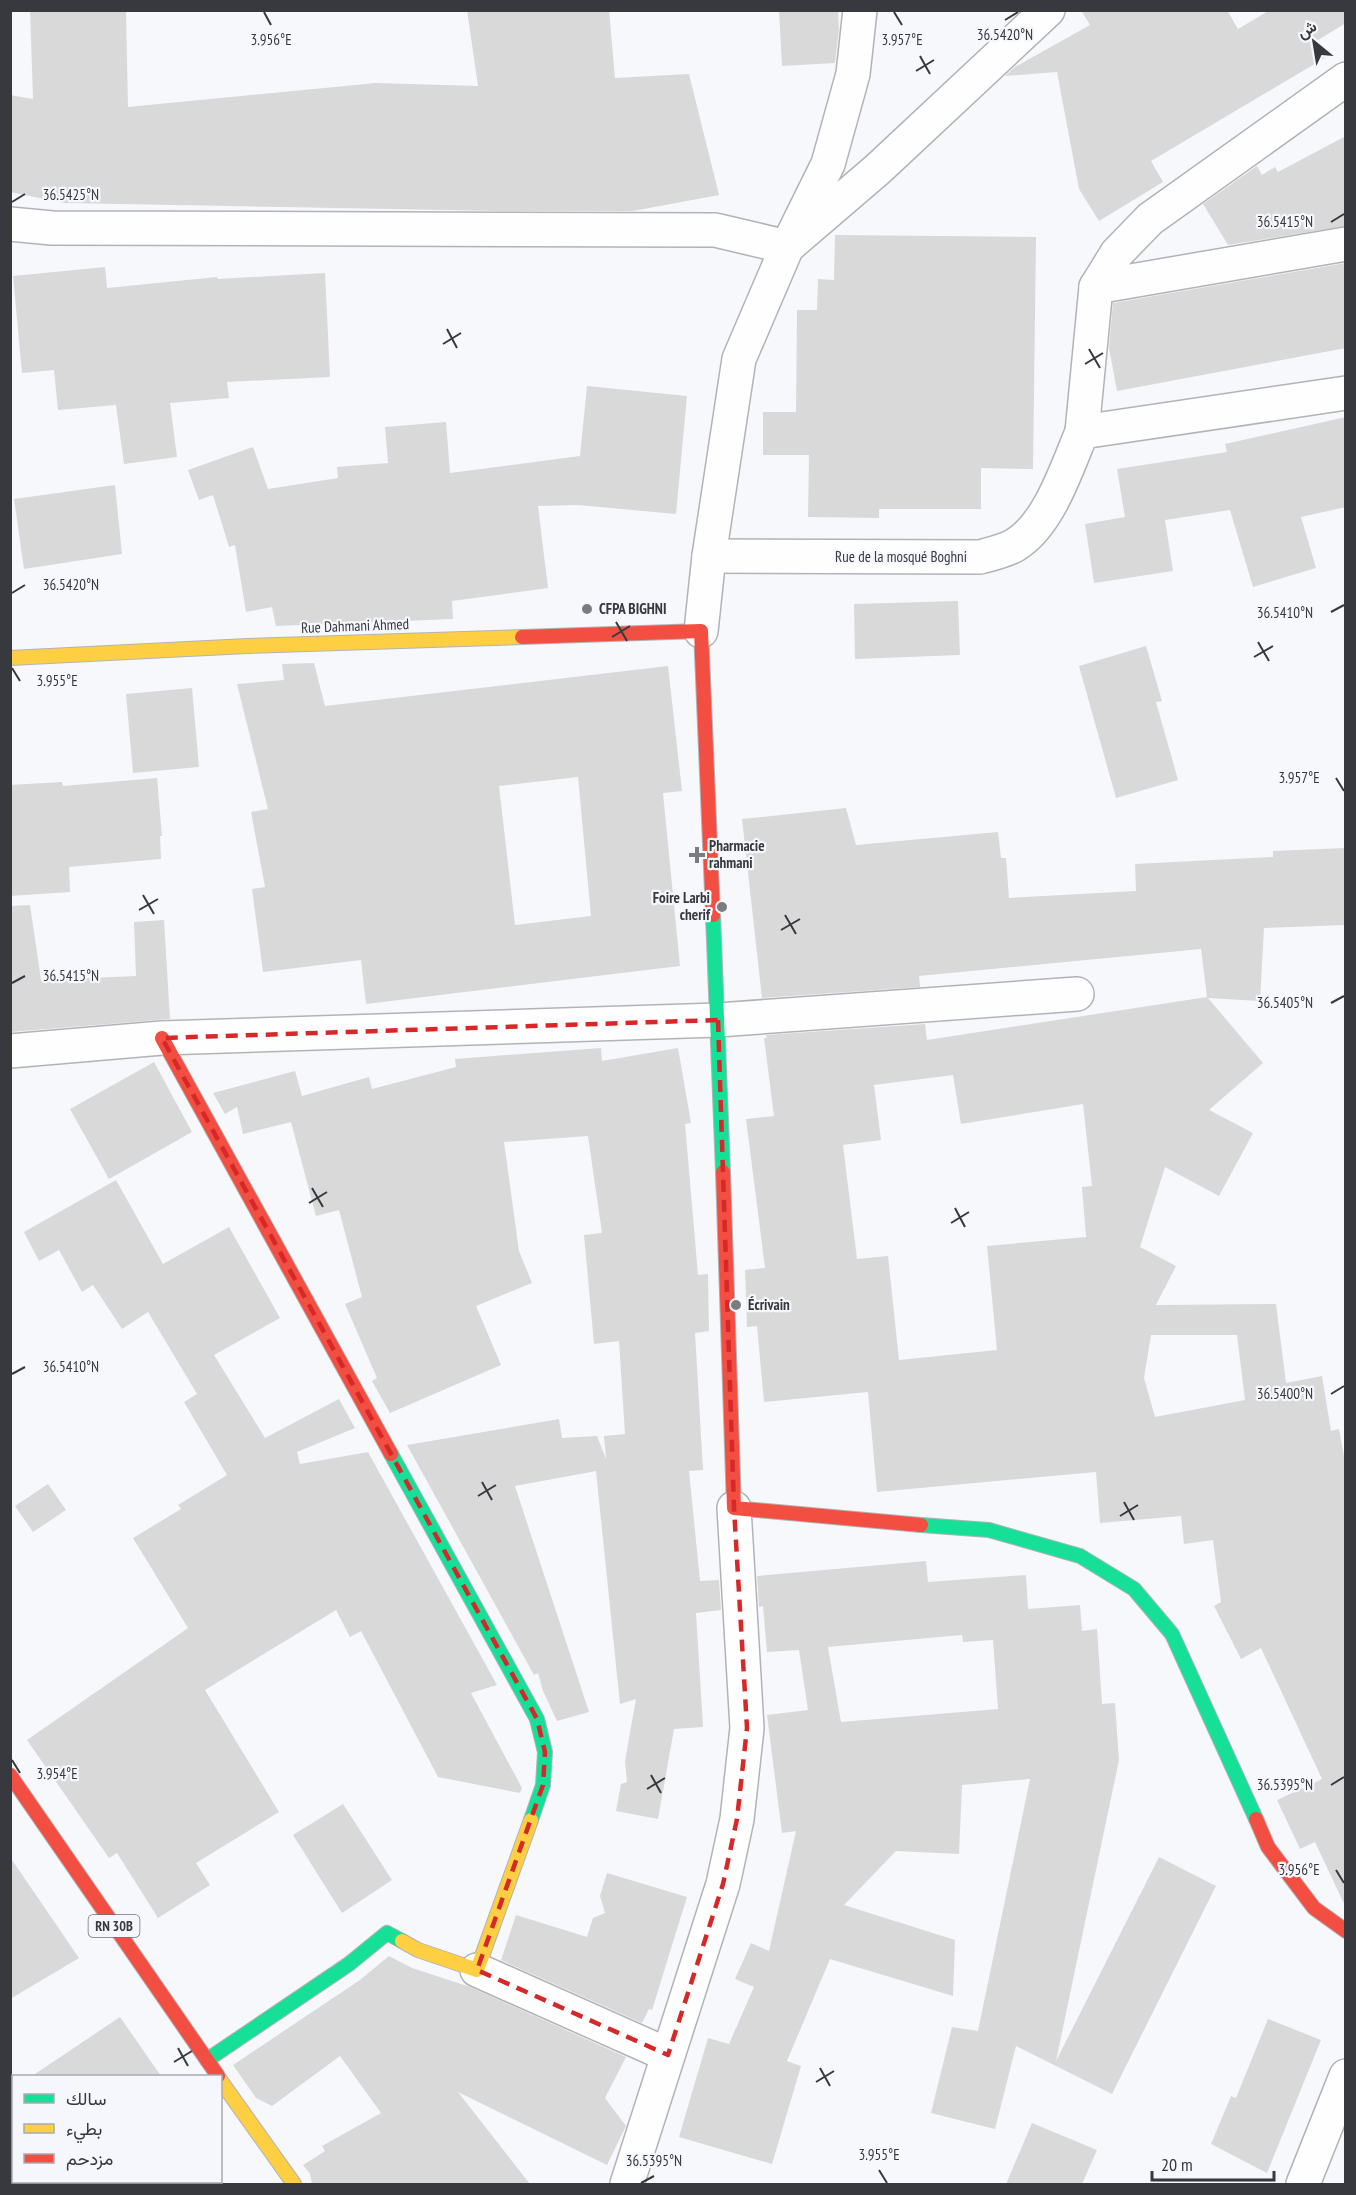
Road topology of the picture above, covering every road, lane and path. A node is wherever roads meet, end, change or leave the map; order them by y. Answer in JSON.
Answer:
{"nodes":[{"id":1,"x":860,"y":10,"type":"edge"},
{"id":2,"x":1048,"y":10,"type":"edge"},
{"id":3,"x":1346,"y":80,"type":"edge"},
{"id":4,"x":10,"y":224,"type":"edge"},
{"id":5,"x":1346,"y":244,"type":"edge"},
{"id":6,"x":787,"y":247,"type":"junction"},
{"id":7,"x":1096,"y":287,"type":"junction"},
{"id":8,"x":1346,"y":393,"type":"edge"},
{"id":9,"x":1082,"y":432,"type":"junction"},
{"id":10,"x":709,"y":556,"type":"junction"},
{"id":11,"x":701,"y":631,"type":"junction"},
{"id":12,"x":10,"y":658,"type":"edge"},
{"id":13,"x":1077,"y":994,"type":"dead end"},
{"id":14,"x":718,"y":1020,"type":"junction"},
{"id":15,"x":162,"y":1038,"type":"junction"},
{"id":16,"x":10,"y":1052,"type":"edge"},
{"id":17,"x":734,"y":1508,"type":"junction"},
{"id":18,"x":10,"y":1775,"type":"edge"},
{"id":19,"x":1346,"y":1931,"type":"edge"},
{"id":20,"x":477,"y":1970,"type":"junction"},
{"id":21,"x":668,"y":2055,"type":"junction"},
{"id":22,"x":207,"y":2060,"type":"junction"},
{"id":23,"x":217,"y":2075,"type":"edge"},
{"id":24,"x":1346,"y":2076,"type":"edge"},
{"id":25,"x":222,"y":2082,"type":"edge"},
{"id":26,"x":294,"y":2184,"type":"edge"},
{"id":27,"x":627,"y":2184,"type":"edge"},
{"id":28,"x":1303,"y":2184,"type":"edge"}],
"edges":[{"from":1,"to":6,"type":"street"},
{"from":2,"to":6,"type":"street"},
{"from":3,"to":7,"type":"street"},
{"from":4,"to":6,"type":"street"},
{"from":5,"to":7,"type":"street"},
{"from":6,"to":10,"type":"street"},
{"from":7,"to":9,"type":"street","name":"Rue de la mosqué Boghni"},
{"from":8,"to":9,"type":"street"},
{"from":9,"to":10,"type":"street","name":"Rue de la mosqué Boghni"},
{"from":10,"to":11,"type":"street"},
{"from":11,"to":12,"type":"main road","name":"Rue Dahmani Ahmed"},
{"from":11,"to":14,"type":"main road"},
{"from":13,"to":14,"type":"street"},
{"from":14,"to":15,"type":"street"},
{"from":14,"to":17,"type":"main road"},
{"from":15,"to":16,"type":"street"},
{"from":15,"to":20,"type":"main road"},
{"from":17,"to":19,"type":"main road"},
{"from":17,"to":21,"type":"street"},
{"from":18,"to":22,"type":"main road","number":"RN 30B"},
{"from":20,"to":21,"type":"street"},
{"from":20,"to":22,"type":"main road"},
{"from":21,"to":27,"type":"street"},
{"from":22,"to":23,"type":"main road","number":"RN 30B"},
{"from":24,"to":28,"type":"street"},
{"from":25,"to":26,"type":"main road","number":"RN 30B"}]}
